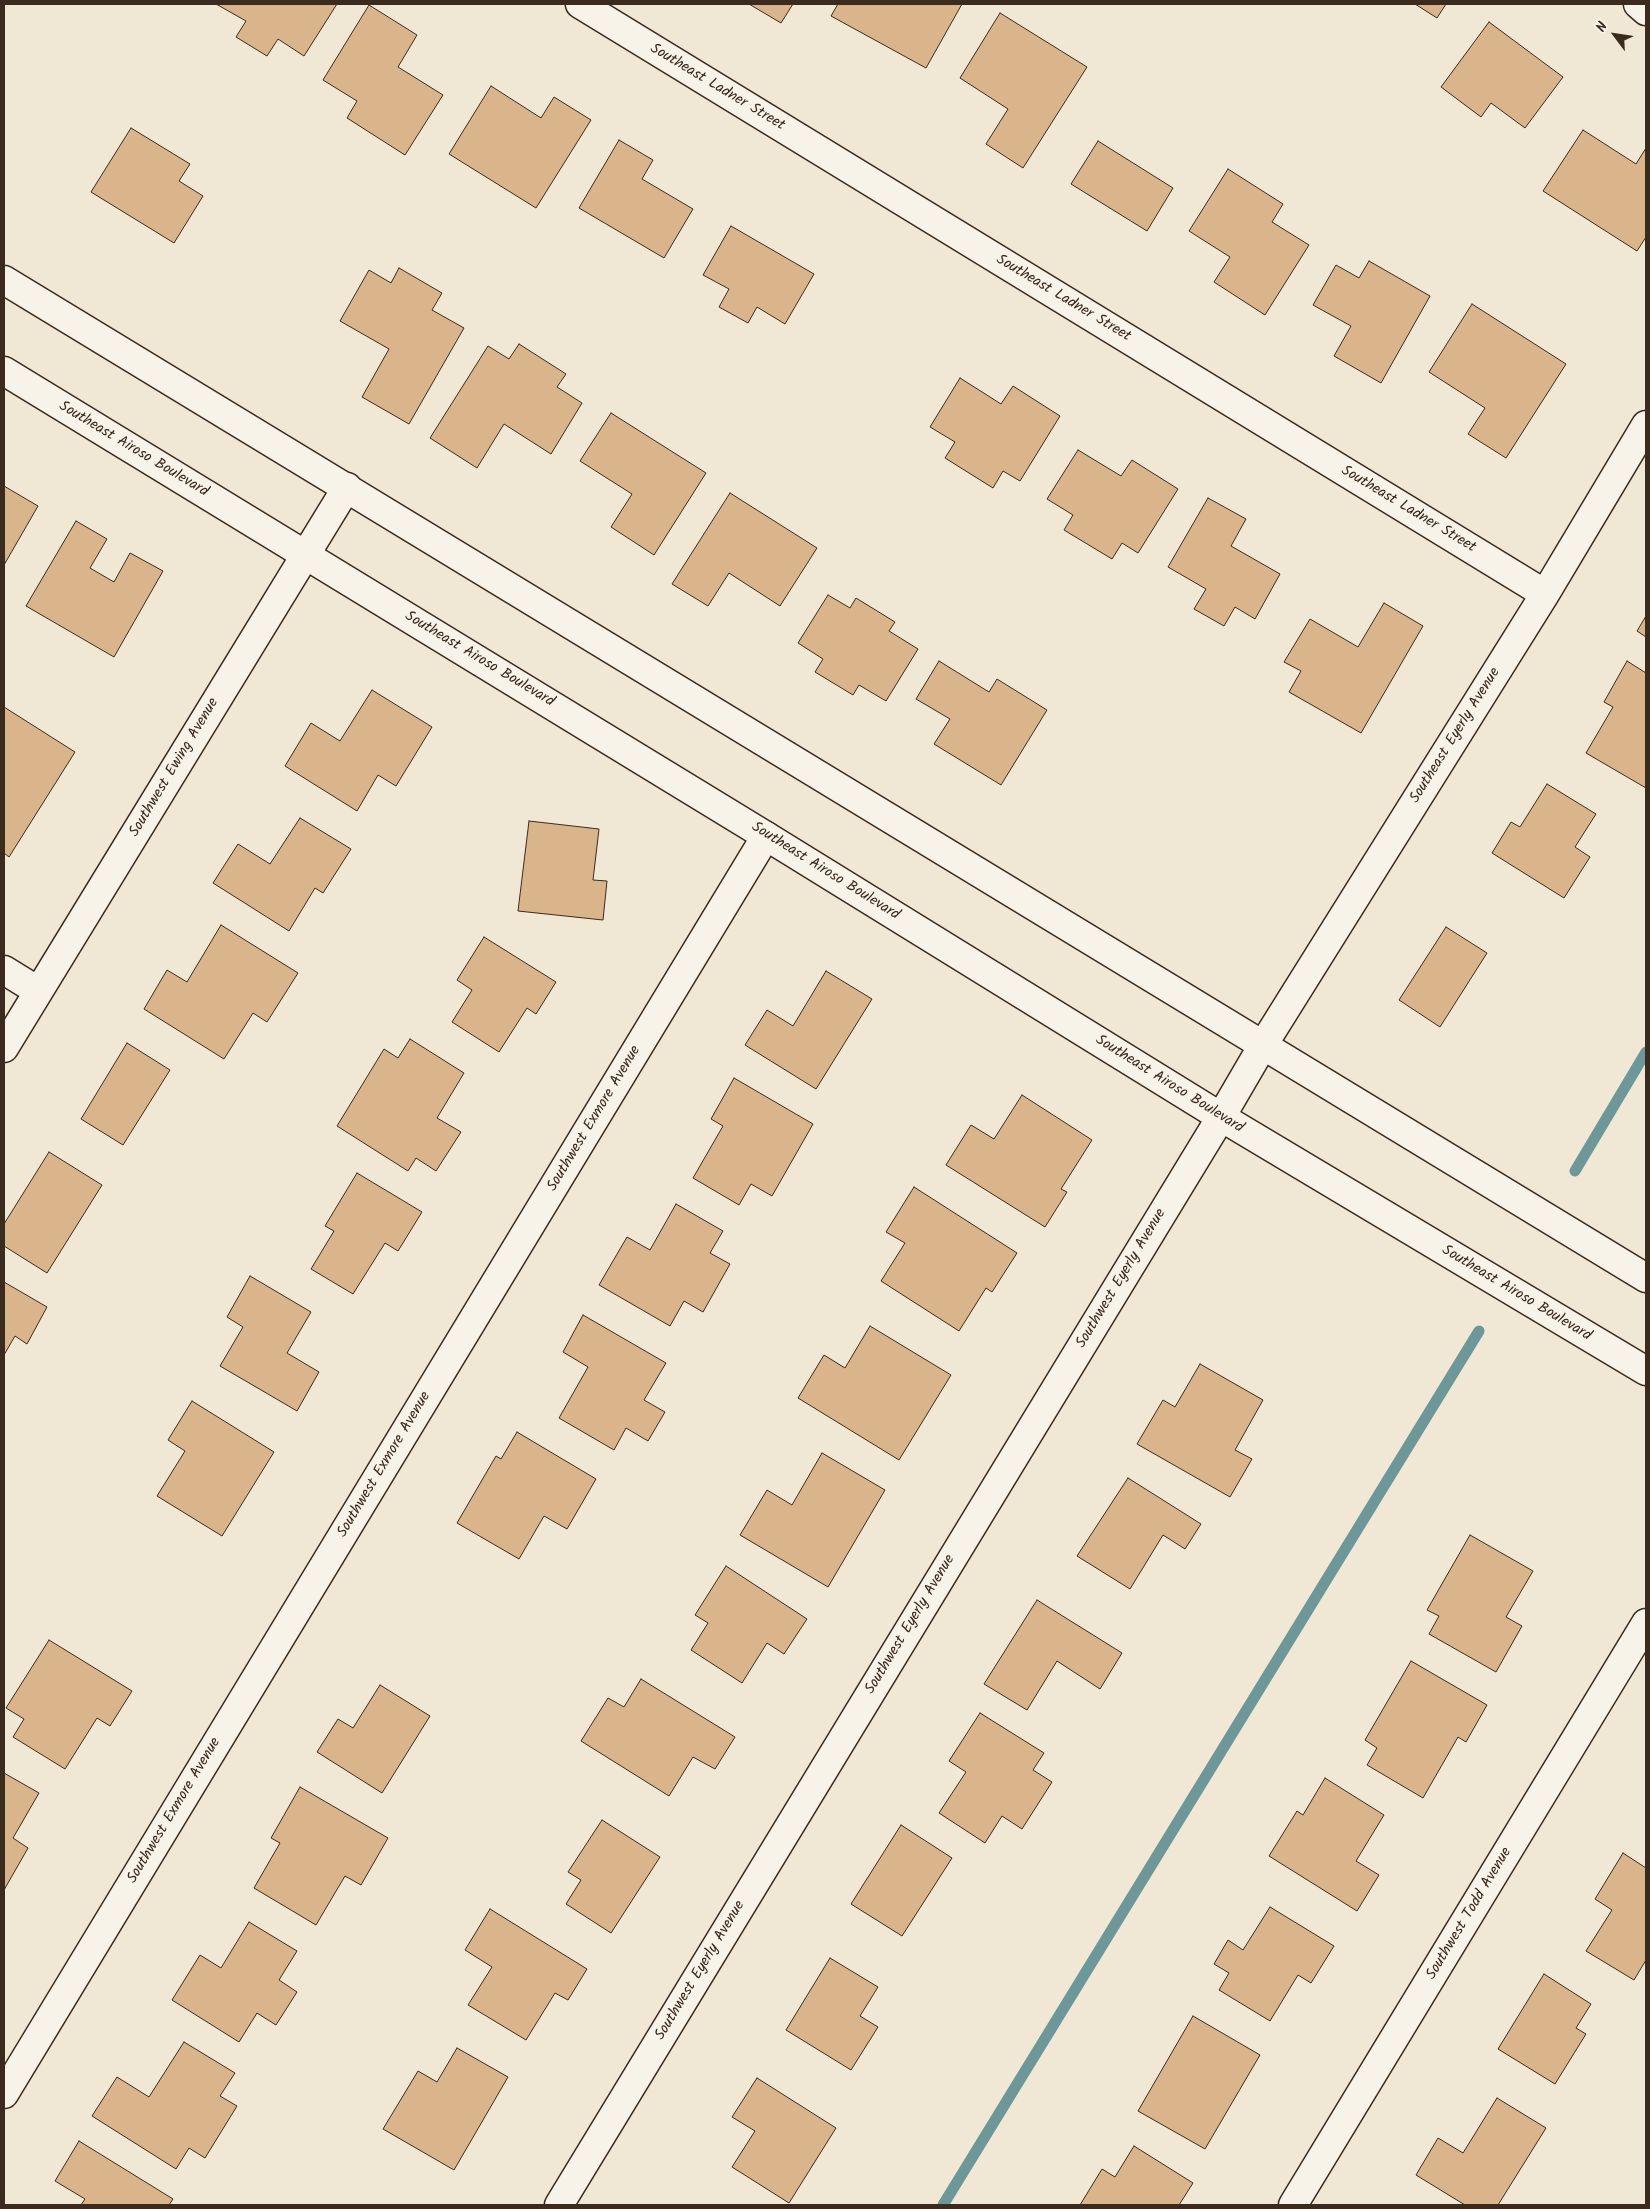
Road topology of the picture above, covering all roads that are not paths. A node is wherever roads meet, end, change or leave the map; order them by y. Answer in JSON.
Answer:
{"nodes":[{"id":1,"x":580,"y":4,"type":"edge"},
{"id":2,"x":1638,"y":4,"type":"edge"},
{"id":3,"x":1646,"y":11,"type":"edge"},
{"id":4,"x":4,"y":280,"type":"edge"},
{"id":5,"x":4,"y":372,"type":"edge"},
{"id":6,"x":1646,"y":425,"type":"edge"},
{"id":7,"x":346,"y":487,"type":"junction"},
{"id":8,"x":306,"y":554,"type":"junction"},
{"id":9,"x":1545,"y":594,"type":"junction"},
{"id":10,"x":766,"y":836,"type":"junction"},
{"id":11,"x":4,"y":970,"type":"edge"},
{"id":12,"x":38,"y":991,"type":"junction"},
{"id":13,"x":1262,"y":1045,"type":"junction"},
{"id":14,"x":4,"y":1048,"type":"edge"},
{"id":15,"x":1221,"y":1117,"type":"junction"},
{"id":16,"x":1646,"y":1278,"type":"edge"},
{"id":17,"x":1646,"y":1371,"type":"edge"},
{"id":18,"x":1646,"y":1623,"type":"edge"},
{"id":19,"x":4,"y":2094,"type":"edge"},
{"id":20,"x":559,"y":2205,"type":"edge"},
{"id":21,"x":1293,"y":2205,"type":"edge"}],
"edges":[{"from":1,"to":9,"type":"street","name":"Southeast Ladner Street"},
{"from":2,"to":3,"type":"street"},
{"from":4,"to":7,"type":"street"},
{"from":5,"to":8,"type":"street","name":"Southeast Airoso Boulevard"},
{"from":6,"to":9,"type":"street","name":"Southeast Eyerly Avenue"},
{"from":7,"to":8,"type":"street","name":"Southwest Ewing Avenue"},
{"from":7,"to":13,"type":"street"},
{"from":8,"to":10,"type":"street","name":"Southeast Airoso Boulevard"},
{"from":8,"to":12,"type":"street","name":"Southwest Ewing Avenue"},
{"from":9,"to":13,"type":"street","name":"Southeast Eyerly Avenue"},
{"from":10,"to":15,"type":"street","name":"Southeast Airoso Boulevard"},
{"from":10,"to":19,"type":"street","name":"Southwest Exmore Avenue"},
{"from":11,"to":12,"type":"street"},
{"from":12,"to":14,"type":"street","name":"Southwest Ewing Avenue"},
{"from":13,"to":15,"type":"street","name":"Southwest Eyerly Avenue"},
{"from":13,"to":16,"type":"street"},
{"from":15,"to":17,"type":"street","name":"Southeast Airoso Boulevard"},
{"from":15,"to":20,"type":"street","name":"Southwest Eyerly Avenue"},
{"from":18,"to":21,"type":"street","name":"Southwest Todd Avenue"}]}
